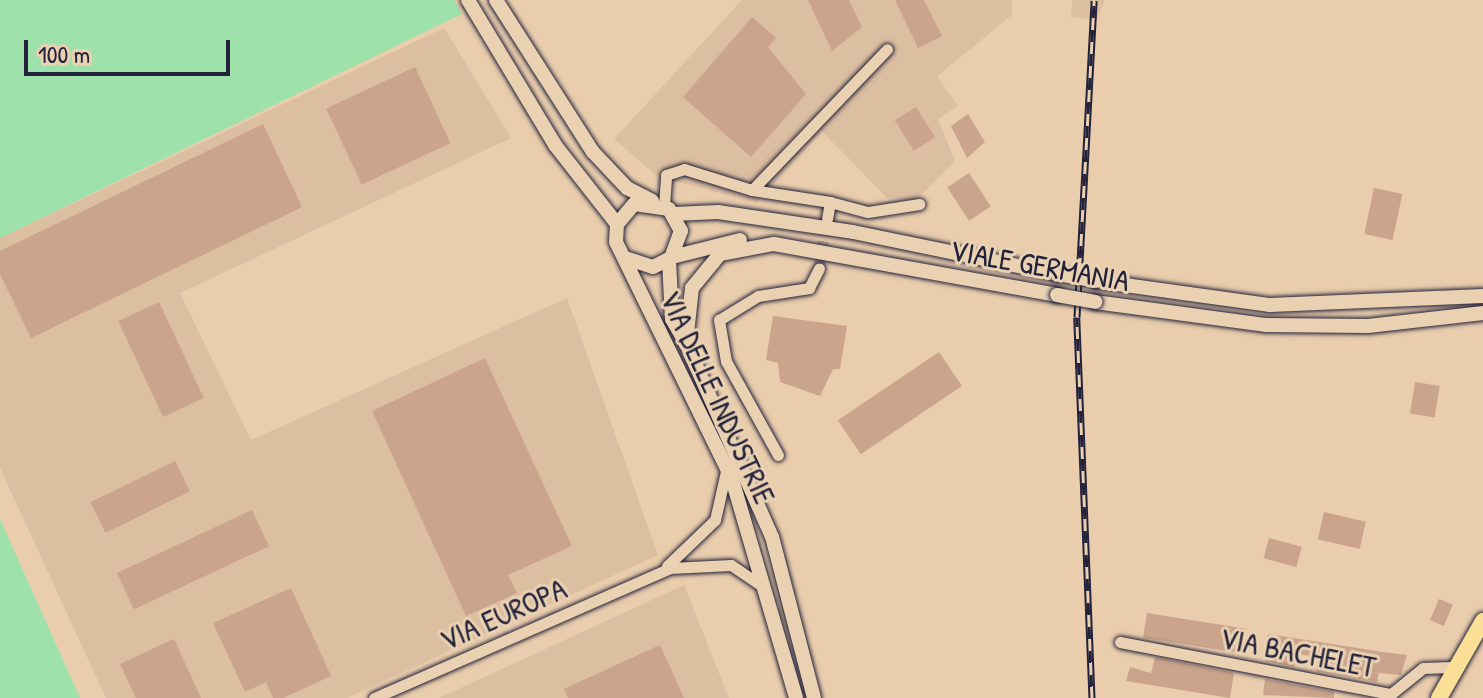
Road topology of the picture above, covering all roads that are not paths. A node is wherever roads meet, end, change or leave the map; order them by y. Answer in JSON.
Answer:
{"nodes":[{"id":1,"x":468,"y":0,"type":"edge"},
{"id":2,"x":496,"y":0,"type":"edge"},
{"id":3,"x":887,"y":49,"type":"dead end"},
{"id":4,"x":752,"y":190,"type":"junction"},
{"id":5,"x":830,"y":202,"type":"junction"},
{"id":6,"x":919,"y":204,"type":"dead end"},
{"id":7,"x":663,"y":207,"type":"junction"},
{"id":8,"x":827,"y":219,"type":"tunnel mouth"},
{"id":9,"x":617,"y":224,"type":"junction"},
{"id":10,"x":774,"y":244,"type":"junction"},
{"id":11,"x":625,"y":258,"type":"junction"},
{"id":12,"x":670,"y":259,"type":"junction"},
{"id":13,"x":819,"y":268,"type":"tunnel mouth"},
{"id":14,"x":1483,"y":296,"type":"edge"},
{"id":15,"x":1483,"y":313,"type":"edge"},
{"id":16,"x":686,"y":343,"type":"junction"},
{"id":17,"x":778,"y":455,"type":"dead end"},
{"id":18,"x":726,"y":466,"type":"junction"},
{"id":19,"x":652,"y":575,"type":"junction"},
{"id":20,"x":768,"y":592,"type":"junction"},
{"id":21,"x":1483,"y":621,"type":"edge"},
{"id":22,"x":1120,"y":642,"type":"dead end"},
{"id":23,"x":1459,"y":667,"type":"junction"},
{"id":24,"x":374,"y":698,"type":"edge"},
{"id":25,"x":796,"y":698,"type":"edge"},
{"id":26,"x":814,"y":698,"type":"edge"},
{"id":27,"x":1439,"y":698,"type":"edge"}],
"edges":[{"from":1,"to":9,"type":"street"},
{"from":2,"to":7,"type":"street"},
{"from":3,"to":4,"type":"street"},
{"from":4,"to":5,"type":"street"},
{"from":4,"to":7,"type":"street"},
{"from":5,"to":6,"type":"street"},
{"from":5,"to":8,"type":"street"},
{"from":7,"to":9,"type":"street"},
{"from":7,"to":12,"type":"street"},
{"from":7,"to":14,"type":"street","name":"VIALE GERMANIA","bridge":true},
{"from":9,"to":11,"type":"street"},
{"from":10,"to":12,"type":"street"},
{"from":10,"to":15,"type":"street","name":"VIALE GERMANIA","bridge":true},
{"from":10,"to":16,"type":"street","name":"VIALE GERMANIA"},
{"from":11,"to":12,"type":"street"},
{"from":11,"to":18,"type":"street","name":"VIA DELLE INDUSTRIE"},
{"from":12,"to":16,"type":"street"},
{"from":13,"to":17,"type":"street"},
{"from":16,"to":26,"type":"street","name":"VIA DELLE INDUSTRIE"},
{"from":18,"to":19,"type":"street","name":"VIA EUROPA"},
{"from":18,"to":20,"type":"street","name":"VIA DELLE INDUSTRIE"},
{"from":19,"to":20,"type":"street","name":"VIA EUROPA"},
{"from":19,"to":24,"type":"street","name":"VIA EUROPA"},
{"from":20,"to":25,"type":"street","name":"VIA DELLE INDUSTRIE"},
{"from":21,"to":23,"type":"main road"},
{"from":22,"to":23,"type":"street","name":"VIA BACHELET"},
{"from":23,"to":27,"type":"main road"}]}
